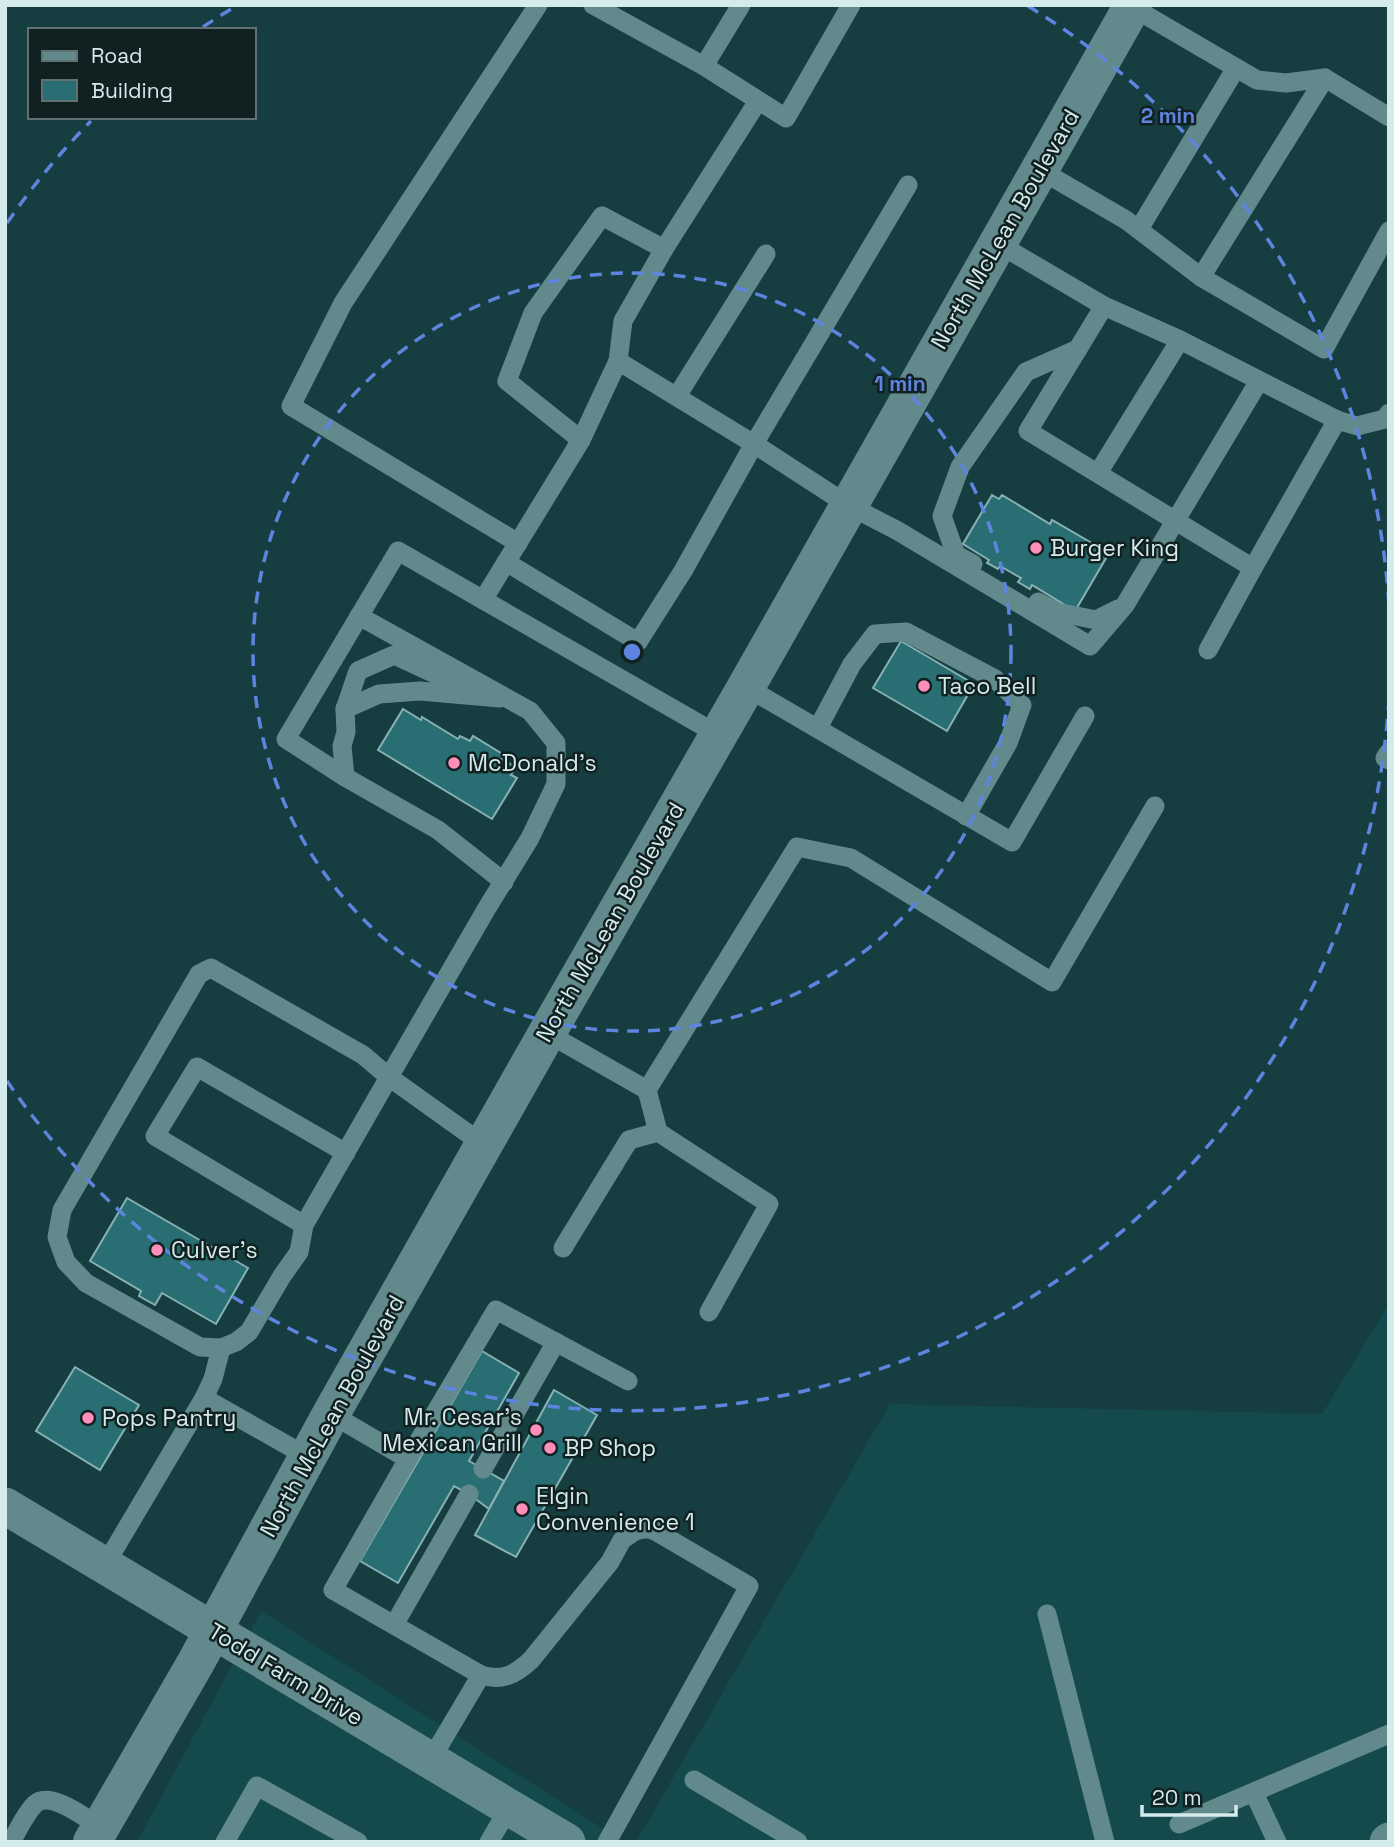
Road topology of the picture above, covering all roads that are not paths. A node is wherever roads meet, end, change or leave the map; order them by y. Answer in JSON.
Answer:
{"nodes":[{"id":1,"x":538,"y":5,"type":"edge"},
{"id":2,"x":593,"y":5,"type":"edge"},
{"id":3,"x":741,"y":5,"type":"edge"},
{"id":4,"x":850,"y":5,"type":"edge"},
{"id":5,"x":1132,"y":6,"type":"edge"},
{"id":6,"x":704,"y":66,"type":"junction"},
{"id":7,"x":1236,"y":68,"type":"junction"},
{"id":8,"x":1325,"y":78,"type":"junction"},
{"id":9,"x":758,"y":101,"type":"junction"},
{"id":10,"x":1389,"y":117,"type":"edge"},
{"id":11,"x":1040,"y":170,"type":"junction"},
{"id":12,"x":908,"y":185,"type":"dead end"},
{"id":13,"x":1139,"y":229,"type":"junction"},
{"id":14,"x":1389,"y":231,"type":"edge"},
{"id":15,"x":998,"y":243,"type":"junction"},
{"id":16,"x":664,"y":249,"type":"junction"},
{"id":17,"x":766,"y":254,"type":"dead end"},
{"id":18,"x":1201,"y":277,"type":"junction"},
{"id":19,"x":1104,"y":306,"type":"junction"},
{"id":20,"x":1181,"y":340,"type":"junction"},
{"id":21,"x":1078,"y":349,"type":"junction"},
{"id":22,"x":618,"y":361,"type":"junction"},
{"id":23,"x":1259,"y":381,"type":"junction"},
{"id":24,"x":677,"y":397,"type":"junction"},
{"id":25,"x":1389,"y":413,"type":"edge"},
{"id":26,"x":1338,"y":420,"type":"junction"},
{"id":27,"x":581,"y":440,"type":"junction"},
{"id":28,"x":754,"y":444,"type":"junction"},
{"id":29,"x":1098,"y":473,"type":"junction"},
{"id":30,"x":848,"y":505,"type":"junction"},
{"id":31,"x":1175,"y":521,"type":"junction"},
{"id":32,"x":518,"y":543,"type":"junction"},
{"id":33,"x":506,"y":562,"type":"junction"},
{"id":34,"x":1253,"y":568,"type":"junction"},
{"id":35,"x":483,"y":600,"type":"junction"},
{"id":36,"x":1125,"y":605,"type":"junction"},
{"id":37,"x":359,"y":616,"type":"junction"},
{"id":38,"x":1208,"y":650,"type":"dead end"},
{"id":39,"x":746,"y":687,"type":"junction"},
{"id":40,"x":476,"y":695,"type":"junction"},
{"id":41,"x":508,"y":698,"type":"junction"},
{"id":42,"x":345,"y":709,"type":"junction"},
{"id":43,"x":1085,"y":716,"type":"dead end"},
{"id":44,"x":818,"y":728,"type":"junction"},
{"id":45,"x":717,"y":734,"type":"junction"},
{"id":46,"x":1389,"y":752,"type":"edge"},
{"id":47,"x":1389,"y":760,"type":"edge"},
{"id":48,"x":345,"y":776,"type":"junction"},
{"id":49,"x":1155,"y":806,"type":"dead end"},
{"id":50,"x":966,"y":816,"type":"junction"},
{"id":51,"x":504,"y":882,"type":"junction"},
{"id":52,"x":547,"y":1033,"type":"junction"},
{"id":53,"x":389,"y":1077,"type":"junction"},
{"id":54,"x":647,"y":1090,"type":"junction"},
{"id":55,"x":658,"y":1132,"type":"junction"},
{"id":56,"x":484,"y":1145,"type":"junction"},
{"id":57,"x":345,"y":1153,"type":"junction"},
{"id":58,"x":304,"y":1225,"type":"junction"},
{"id":59,"x":563,"y":1248,"type":"dead end"},
{"id":60,"x":709,"y":1312,"type":"dead end"},
{"id":61,"x":556,"y":1342,"type":"junction"},
{"id":62,"x":220,"y":1348,"type":"junction"},
{"id":63,"x":628,"y":1381,"type":"dead end"},
{"id":64,"x":204,"y":1398,"type":"junction"},
{"id":65,"x":331,"y":1414,"type":"junction"},
{"id":66,"x":308,"y":1457,"type":"junction"},
{"id":67,"x":408,"y":1459,"type":"junction"},
{"id":68,"x":483,"y":1469,"type":"dead end"},
{"id":69,"x":469,"y":1494,"type":"dead end"},
{"id":70,"x":5,"y":1506,"type":"edge"},
{"id":71,"x":105,"y":1565,"type":"junction"},
{"id":72,"x":1047,"y":1614,"type":"dead end"},
{"id":73,"x":394,"y":1625,"type":"junction"},
{"id":74,"x":214,"y":1631,"type":"junction"},
{"id":75,"x":481,"y":1675,"type":"junction"},
{"id":76,"x":1389,"y":1734,"type":"edge"},
{"id":77,"x":430,"y":1761,"type":"junction"},
{"id":78,"x":694,"y":1780,"type":"dead end"},
{"id":79,"x":1254,"y":1793,"type":"junction"},
{"id":80,"x":509,"y":1808,"type":"junction"},
{"id":81,"x":1179,"y":1824,"type":"dead end"},
{"id":82,"x":96,"y":1834,"type":"edge"},
{"id":83,"x":11,"y":1842,"type":"edge"},
{"id":84,"x":225,"y":1842,"type":"edge"},
{"id":85,"x":358,"y":1842,"type":"edge"},
{"id":86,"x":489,"y":1842,"type":"edge"},
{"id":87,"x":567,"y":1842,"type":"edge"},
{"id":88,"x":607,"y":1842,"type":"edge"},
{"id":89,"x":797,"y":1842,"type":"edge"},
{"id":90,"x":1105,"y":1842,"type":"edge"},
{"id":91,"x":1276,"y":1842,"type":"edge"}],
"edges":[{"from":1,"to":32,"type":"lane"},
{"from":2,"to":6,"type":"lane"},
{"from":3,"to":6,"type":"lane"},
{"from":4,"to":9,"type":"lane"},
{"from":5,"to":7,"type":"lane"},
{"from":5,"to":11,"type":"main road","name":"North McLean Boulevard"},
{"from":6,"to":9,"type":"lane"},
{"from":7,"to":8,"type":"lane"},
{"from":7,"to":13,"type":"lane"},
{"from":8,"to":10,"type":"lane"},
{"from":8,"to":18,"type":"lane"},
{"from":9,"to":16,"type":"lane"},
{"from":11,"to":13,"type":"lane"},
{"from":11,"to":15,"type":"main road","name":"North McLean Boulevard"},
{"from":12,"to":28,"type":"lane"},
{"from":13,"to":18,"type":"lane"},
{"from":14,"to":18,"type":"lane"},
{"from":15,"to":19,"type":"lane"},
{"from":15,"to":30,"type":"main road","name":"North McLean Boulevard"},
{"from":16,"to":22,"type":"lane"},
{"from":16,"to":27,"type":"lane"},
{"from":17,"to":24,"type":"lane"},
{"from":19,"to":20,"type":"lane"},
{"from":19,"to":21,"type":"lane"},
{"from":20,"to":23,"type":"lane"},
{"from":20,"to":29,"type":"lane"},
{"from":21,"to":29,"type":"lane"},
{"from":21,"to":36,"type":"lane"},
{"from":22,"to":24,"type":"lane"},
{"from":22,"to":27,"type":"lane"},
{"from":23,"to":26,"type":"lane"},
{"from":23,"to":31,"type":"lane"},
{"from":24,"to":28,"type":"lane"},
{"from":25,"to":26,"type":"lane"},
{"from":26,"to":34,"type":"lane"},
{"from":27,"to":32,"type":"lane"},
{"from":28,"to":30,"type":"lane"},
{"from":28,"to":33,"type":"lane"},
{"from":29,"to":31,"type":"lane"},
{"from":30,"to":36,"type":"lane"},
{"from":30,"to":39,"type":"main road","name":"North McLean Boulevard"},
{"from":31,"to":34,"type":"lane"},
{"from":31,"to":36,"type":"lane"},
{"from":32,"to":33,"type":"lane"},
{"from":33,"to":35,"type":"lane"},
{"from":34,"to":38,"type":"lane"},
{"from":35,"to":37,"type":"lane"},
{"from":35,"to":45,"type":"lane"},
{"from":37,"to":41,"type":"lane"},
{"from":37,"to":48,"type":"lane"},
{"from":39,"to":44,"type":"lane"},
{"from":39,"to":45,"type":"main road","name":"North McLean Boulevard"},
{"from":40,"to":41,"type":"lane"},
{"from":40,"to":42,"type":"lane"},
{"from":40,"to":42,"type":"lane"},
{"from":41,"to":51,"type":"lane"},
{"from":42,"to":48,"type":"lane"},
{"from":43,"to":50,"type":"lane"},
{"from":44,"to":50,"type":"lane"},
{"from":44,"to":50,"type":"lane"},
{"from":45,"to":52,"type":"main road","name":"North McLean Boulevard"},
{"from":46,"to":47,"type":"lane"},
{"from":48,"to":51,"type":"lane"},
{"from":49,"to":54,"type":"lane"},
{"from":51,"to":53,"type":"lane"},
{"from":52,"to":54,"type":"lane"},
{"from":52,"to":56,"type":"main road","name":"North McLean Boulevard"},
{"from":53,"to":56,"type":"lane"},
{"from":53,"to":57,"type":"lane"},
{"from":53,"to":62,"type":"lane"},
{"from":54,"to":55,"type":"lane"},
{"from":55,"to":59,"type":"lane"},
{"from":55,"to":60,"type":"lane"},
{"from":56,"to":65,"type":"main road","name":"North McLean Boulevard"},
{"from":57,"to":58,"type":"lane"},
{"from":57,"to":58,"type":"lane"},
{"from":58,"to":62,"type":"lane"},
{"from":61,"to":63,"type":"lane"},
{"from":61,"to":67,"type":"lane"},
{"from":61,"to":68,"type":"lane"},
{"from":62,"to":64,"type":"lane"},
{"from":64,"to":66,"type":"lane"},
{"from":64,"to":71,"type":"lane"},
{"from":65,"to":66,"type":"main road","name":"North McLean Boulevard"},
{"from":65,"to":67,"type":"lane"},
{"from":66,"to":74,"type":"main road","name":"North McLean Boulevard"},
{"from":67,"to":73,"type":"lane"},
{"from":69,"to":73,"type":"lane"},
{"from":70,"to":71,"type":"street","name":"Todd Farm Drive"},
{"from":71,"to":74,"type":"street","name":"Todd Farm Drive"},
{"from":72,"to":90,"type":"lane"},
{"from":73,"to":75,"type":"lane"},
{"from":74,"to":77,"type":"street","name":"Todd Farm Drive"},
{"from":74,"to":82,"type":"main road","name":"North McLean Boulevard"},
{"from":75,"to":77,"type":"lane"},
{"from":75,"to":88,"type":"lane"},
{"from":76,"to":79,"type":"lane"},
{"from":77,"to":80,"type":"street","name":"Todd Farm Drive"},
{"from":78,"to":89,"type":"lane"},
{"from":79,"to":81,"type":"lane"},
{"from":79,"to":91,"type":"lane"},
{"from":80,"to":86,"type":"lane"},
{"from":80,"to":87,"type":"street","name":"Todd Farm Drive"},
{"from":82,"to":83,"type":"lane"},
{"from":84,"to":85,"type":"lane"}]}
